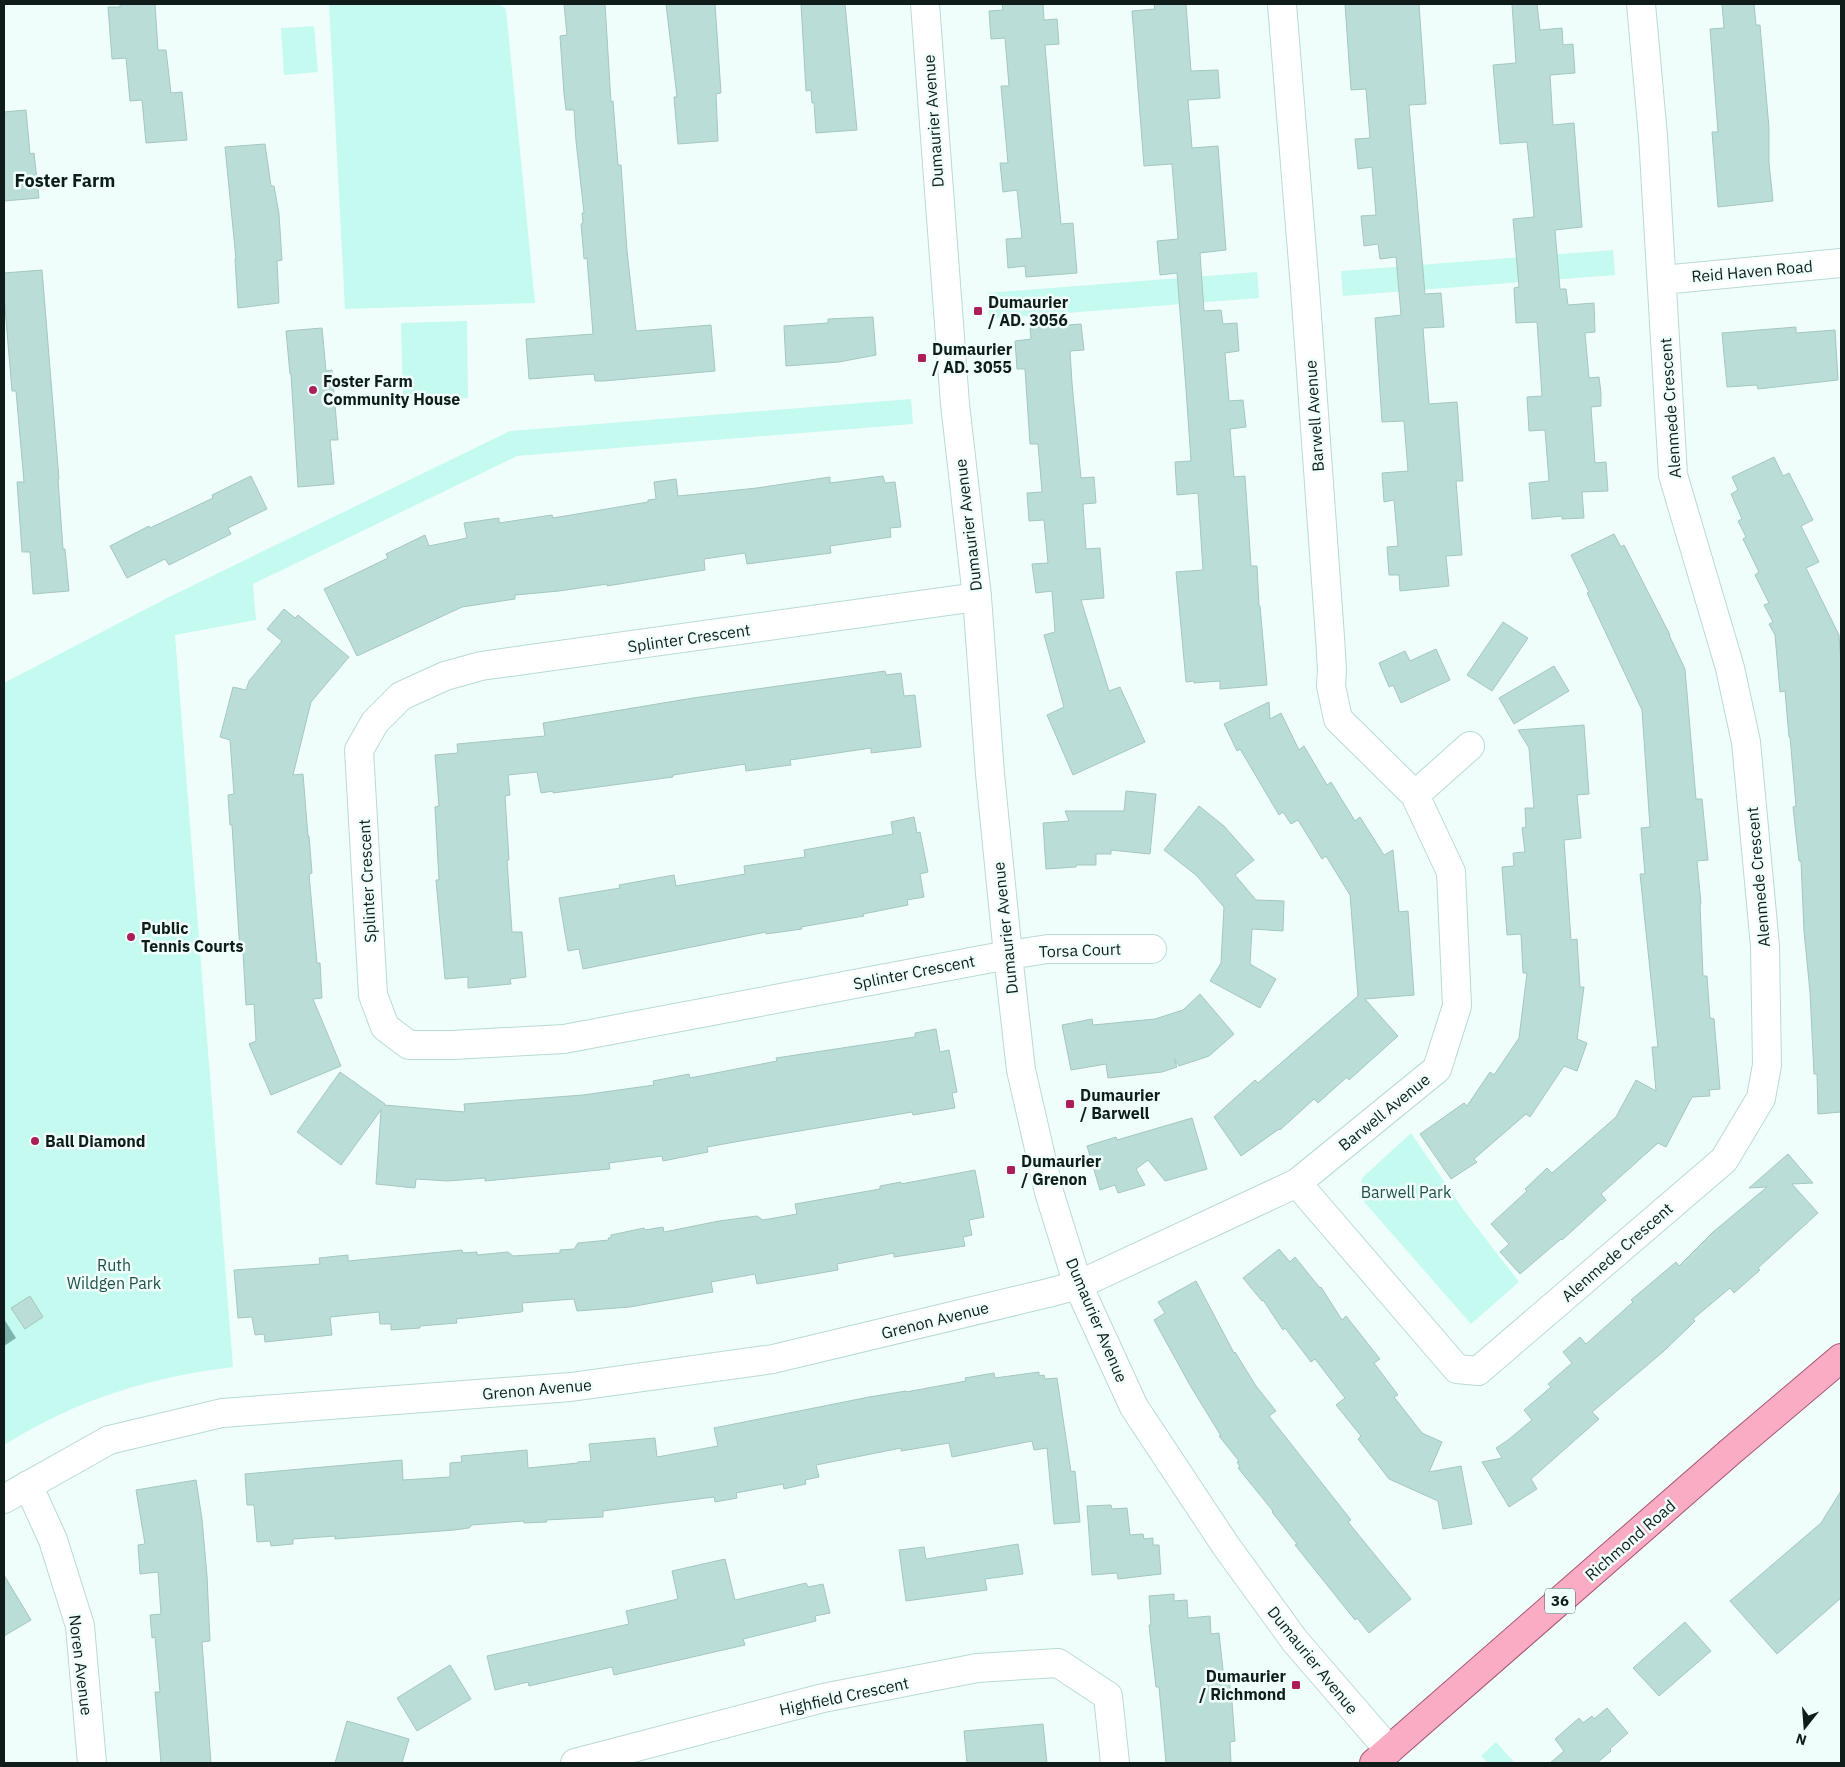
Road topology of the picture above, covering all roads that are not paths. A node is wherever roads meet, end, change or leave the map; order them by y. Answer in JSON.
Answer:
{"nodes":[{"id":1,"x":925,"y":4,"type":"edge"},
{"id":2,"x":1282,"y":4,"type":"edge"},
{"id":3,"x":1641,"y":4,"type":"edge"},
{"id":4,"x":1841,"y":263,"type":"edge"},
{"id":5,"x":1662,"y":280,"type":"junction"},
{"id":6,"x":977,"y":597,"type":"junction"},
{"id":7,"x":1470,"y":746,"type":"dead end"},
{"id":8,"x":1415,"y":795,"type":"junction"},
{"id":9,"x":1152,"y":949,"type":"dead end"},
{"id":10,"x":1008,"y":954,"type":"junction"},
{"id":11,"x":1297,"y":1183,"type":"junction"},
{"id":12,"x":1078,"y":1285,"type":"junction"},
{"id":13,"x":1841,"y":1358,"type":"edge"},
{"id":14,"x":28,"y":1485,"type":"junction"},
{"id":15,"x":4,"y":1499,"type":"edge"},
{"id":16,"x":1382,"y":1757,"type":"edge"},
{"id":17,"x":92,"y":1763,"type":"edge"},
{"id":18,"x":576,"y":1763,"type":"edge"},
{"id":19,"x":1115,"y":1763,"type":"edge"}],
"edges":[{"from":1,"to":6,"type":"street","name":"Dumaurier Avenue"},
{"from":2,"to":8,"type":"street","name":"Barwell Avenue"},
{"from":3,"to":5,"type":"street","name":"Alenmede Crescent"},
{"from":4,"to":5,"type":"street","name":"Reid Haven Road"},
{"from":5,"to":11,"type":"street","name":"Alenmede Crescent"},
{"from":6,"to":10,"type":"street","name":"Dumaurier Avenue"},
{"from":6,"to":10,"type":"street","name":"Splinter Crescent"},
{"from":7,"to":8,"type":"street"},
{"from":8,"to":11,"type":"street","name":"Barwell Avenue"},
{"from":9,"to":10,"type":"street","name":"Torsa Court"},
{"from":10,"to":12,"type":"street","name":"Dumaurier Avenue"},
{"from":11,"to":12,"type":"street","name":"Barwell Avenue"},
{"from":12,"to":14,"type":"street","name":"Grenon Avenue"},
{"from":12,"to":16,"type":"street","name":"Dumaurier Avenue"},
{"from":13,"to":16,"type":"main road","name":"Richmond Road","number":"36"},
{"from":14,"to":15,"type":"street","name":"Grenon Avenue"},
{"from":14,"to":17,"type":"street","name":"Noren Avenue"},
{"from":18,"to":19,"type":"street","name":"Highfield Crescent"}]}
